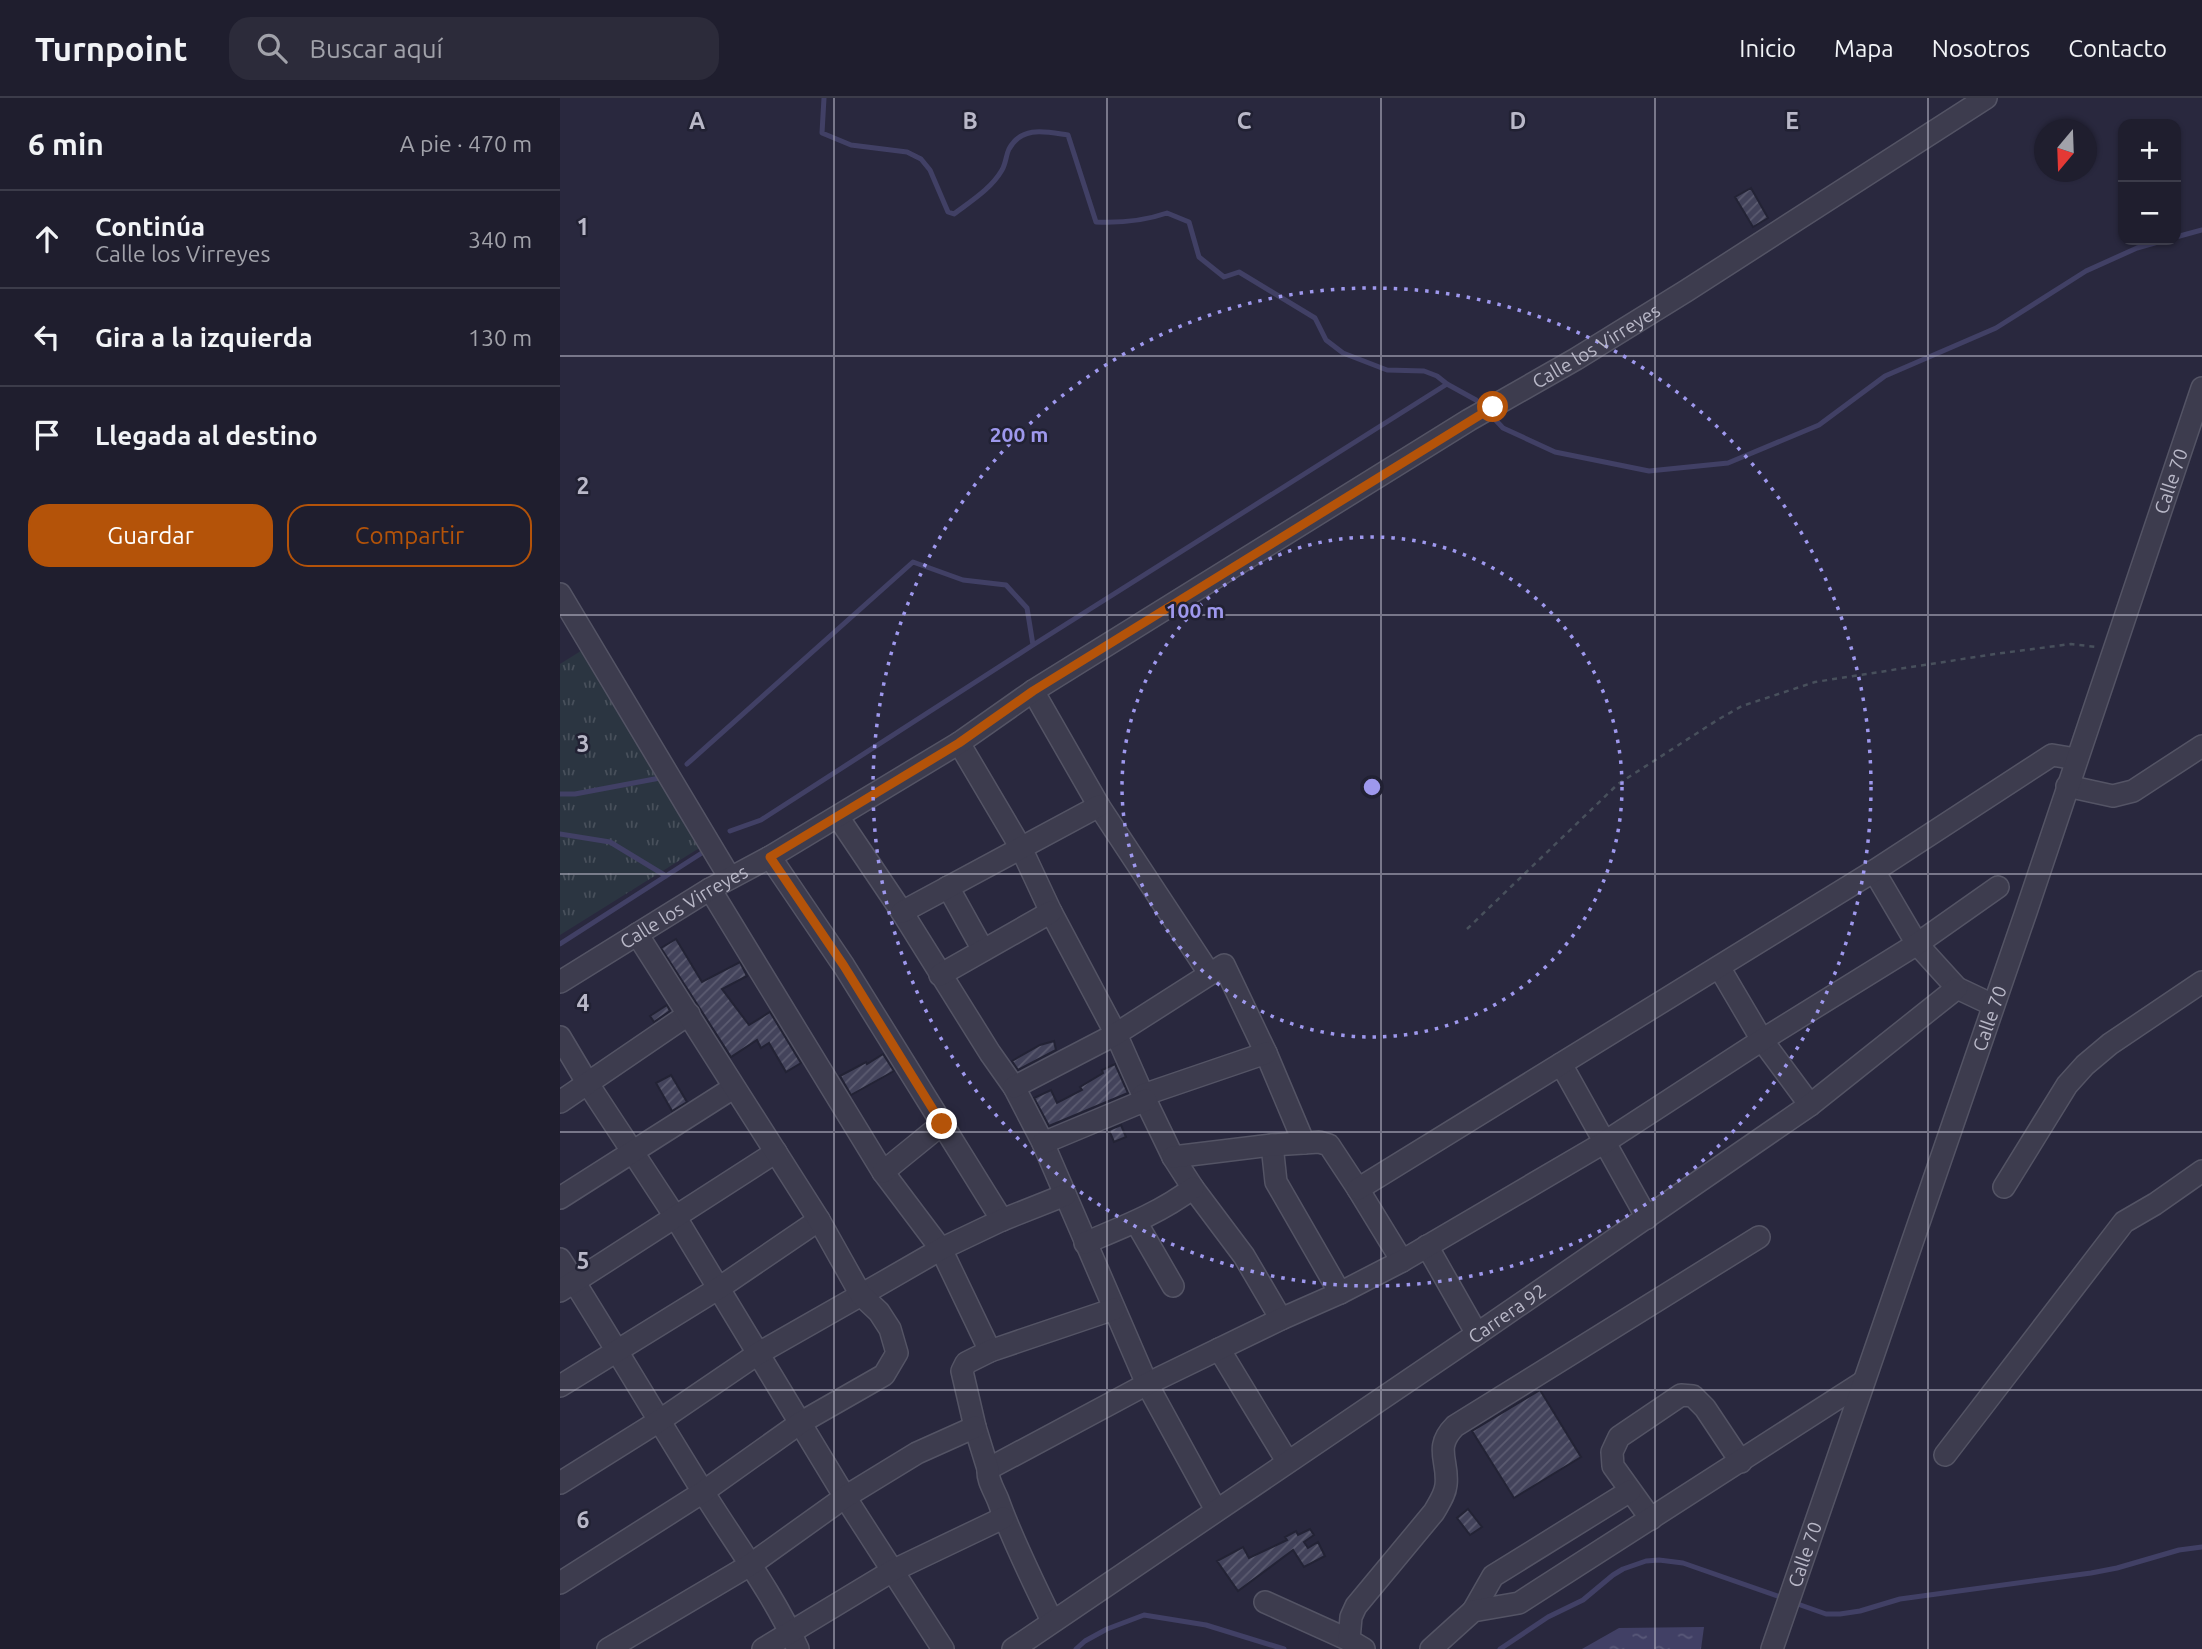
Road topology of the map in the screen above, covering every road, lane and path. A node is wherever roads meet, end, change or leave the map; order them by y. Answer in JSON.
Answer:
{"nodes":[{"id":1,"x":1986,"y":98,"type":"edge"},
{"id":2,"x":2202,"y":388,"type":"edge"},
{"id":3,"x":560,"y":594,"type":"edge"},
{"id":4,"x":2113,"y":649,"type":"junction"},
{"id":5,"x":1033,"y":691,"type":"junction"},
{"id":6,"x":959,"y":743,"type":"junction"},
{"id":7,"x":2202,"y":746,"type":"edge"},
{"id":8,"x":2076,"y":759,"type":"junction"},
{"id":9,"x":2067,"y":786,"type":"junction"},
{"id":10,"x":1099,"y":806,"type":"junction"},
{"id":11,"x":838,"y":817,"type":"junction"},
{"id":12,"x":1021,"y":848,"type":"junction"},
{"id":13,"x":770,"y":857,"type":"junction"},
{"id":14,"x":1874,"y":871,"type":"junction"},
{"id":15,"x":730,"y":878,"type":"junction"},
{"id":16,"x":948,"y":887,"type":"junction"},
{"id":17,"x":1998,"y":887,"type":"dead end"},
{"id":18,"x":710,"y":889,"type":"junction"},
{"id":19,"x":902,"y":912,"type":"junction"},
{"id":20,"x":1051,"y":912,"type":"junction"},
{"id":21,"x":1467,"y":929,"type":"dead end"},
{"id":22,"x":637,"y":934,"type":"junction"},
{"id":23,"x":1917,"y":944,"type":"junction"},
{"id":24,"x":983,"y":950,"type":"junction"},
{"id":25,"x":1719,"y":967,"type":"junction"},
{"id":26,"x":1209,"y":973,"type":"junction"},
{"id":27,"x":940,"y":975,"type":"junction"},
{"id":28,"x":560,"y":982,"type":"edge"},
{"id":29,"x":2202,"y":982,"type":"edge"},
{"id":30,"x":1957,"y":988,"type":"junction"},
{"id":31,"x":1993,"y":1005,"type":"junction"},
{"id":32,"x":689,"y":1014,"type":"junction"},
{"id":33,"x":1116,"y":1034,"type":"junction"},
{"id":34,"x":560,"y":1037,"type":"edge"},
{"id":35,"x":1762,"y":1040,"type":"junction"},
{"id":36,"x":1266,"y":1053,"type":"junction"},
{"id":37,"x":1561,"y":1064,"type":"junction"},
{"id":38,"x":587,"y":1084,"type":"junction"},
{"id":39,"x":733,"y":1087,"type":"junction"},
{"id":40,"x":1014,"y":1087,"type":"junction"},
{"id":41,"x":1144,"y":1098,"type":"junction"},
{"id":42,"x":560,"y":1102,"type":"edge"},
{"id":43,"x":1810,"y":1105,"type":"junction"},
{"id":44,"x":942,"y":1124,"type":"junction"},
{"id":45,"x":1605,"y":1142,"type":"junction"},
{"id":46,"x":1043,"y":1143,"type":"junction"},
{"id":47,"x":1304,"y":1143,"type":"junction"},
{"id":48,"x":1272,"y":1145,"type":"junction"},
{"id":49,"x":776,"y":1152,"type":"junction"},
{"id":50,"x":632,"y":1153,"type":"junction"},
{"id":51,"x":1173,"y":1157,"type":"junction"},
{"id":52,"x":2202,"y":1171,"type":"edge"},
{"id":53,"x":883,"y":1172,"type":"junction"},
{"id":54,"x":2004,"y":1187,"type":"dead end"},
{"id":55,"x":1194,"y":1188,"type":"junction"},
{"id":56,"x":1359,"y":1189,"type":"junction"},
{"id":57,"x":1065,"y":1195,"type":"junction"},
{"id":58,"x":560,"y":1198,"type":"edge"},
{"id":59,"x":676,"y":1218,"type":"junction"},
{"id":60,"x":1647,"y":1218,"type":"junction"},
{"id":61,"x":819,"y":1220,"type":"junction"},
{"id":62,"x":1002,"y":1220,"type":"junction"},
{"id":63,"x":1136,"y":1222,"type":"junction"},
{"id":64,"x":1759,"y":1237,"type":"dead end"},
{"id":65,"x":1085,"y":1243,"type":"junction"},
{"id":66,"x":1427,"y":1246,"type":"junction"},
{"id":67,"x":941,"y":1249,"type":"junction"},
{"id":68,"x":560,"y":1259,"type":"edge"},
{"id":69,"x":1402,"y":1261,"type":"junction"},
{"id":70,"x":1173,"y":1286,"type":"dead end"},
{"id":71,"x":567,"y":1287,"type":"edge"},
{"id":72,"x":719,"y":1288,"type":"junction"},
{"id":73,"x":1340,"y":1293,"type":"junction"},
{"id":74,"x":860,"y":1295,"type":"junction"},
{"id":75,"x":1114,"y":1309,"type":"junction"},
{"id":76,"x":1281,"y":1319,"type":"junction"},
{"id":77,"x":1476,"y":1334,"type":"junction"},
{"id":78,"x":1219,"y":1349,"type":"junction"},
{"id":79,"x":618,"y":1350,"type":"junction"},
{"id":80,"x":990,"y":1351,"type":"junction"},
{"id":81,"x":759,"y":1353,"type":"junction"},
{"id":82,"x":1863,"y":1382,"type":"junction"},
{"id":83,"x":1147,"y":1384,"type":"junction"},
{"id":84,"x":560,"y":1386,"type":"edge"},
{"id":85,"x":659,"y":1421,"type":"junction"},
{"id":86,"x":800,"y":1423,"type":"junction"},
{"id":87,"x":975,"y":1427,"type":"junction"},
{"id":88,"x":1945,"y":1455,"type":"dead end"},
{"id":89,"x":1287,"y":1461,"type":"junction"},
{"id":90,"x":1741,"y":1462,"type":"junction"},
{"id":91,"x":988,"y":1469,"type":"junction"},
{"id":92,"x":560,"y":1483,"type":"edge"},
{"id":93,"x":1630,"y":1490,"type":"junction"},
{"id":94,"x":703,"y":1492,"type":"junction"},
{"id":95,"x":845,"y":1497,"type":"junction"},
{"id":96,"x":1216,"y":1510,"type":"junction"},
{"id":97,"x":1003,"y":1518,"type":"junction"},
{"id":98,"x":1651,"y":1519,"type":"junction"},
{"id":99,"x":750,"y":1565,"type":"junction"},
{"id":100,"x":892,"y":1571,"type":"junction"},
{"id":101,"x":560,"y":1583,"type":"edge"},
{"id":102,"x":1265,"y":1602,"type":"dead end"},
{"id":103,"x":1473,"y":1611,"type":"junction"},
{"id":104,"x":1052,"y":1621,"type":"junction"},
{"id":105,"x":794,"y":1641,"type":"edge"},
{"id":106,"x":1357,"y":1645,"type":"edge"},
{"id":107,"x":934,"y":1646,"type":"edge"},
{"id":108,"x":1774,"y":1648,"type":"edge"},
{"id":109,"x":608,"y":1649,"type":"edge"},
{"id":110,"x":762,"y":1649,"type":"edge"},
{"id":111,"x":1013,"y":1649,"type":"edge"},
{"id":112,"x":1431,"y":1649,"type":"edge"}],
"edges":[{"from":1,"to":5,"type":"street","name":"Calle los Virreyes"},
{"from":2,"to":4,"type":"street","name":"Calle 70"},
{"from":3,"to":15,"type":"street"},
{"from":4,"to":8,"type":"street","name":"Calle 70"},
{"from":4,"to":21,"type":"path"},
{"from":5,"to":6,"type":"street","name":"Calle los Virreyes"},
{"from":5,"to":10,"type":"street"},
{"from":6,"to":11,"type":"street","name":"Calle los Virreyes"},
{"from":6,"to":12,"type":"street"},
{"from":7,"to":9,"type":"street"},
{"from":8,"to":9,"type":"street","name":"Calle 70"},
{"from":8,"to":14,"type":"street"},
{"from":9,"to":31,"type":"street","name":"Calle 70"},
{"from":10,"to":12,"type":"street"},
{"from":10,"to":26,"type":"street"},
{"from":11,"to":13,"type":"street","name":"Calle los Virreyes"},
{"from":11,"to":19,"type":"street"},
{"from":12,"to":16,"type":"street"},
{"from":12,"to":20,"type":"street"},
{"from":13,"to":15,"type":"street","name":"Calle los Virreyes"},
{"from":13,"to":44,"type":"street"},
{"from":14,"to":23,"type":"street"},
{"from":14,"to":25,"type":"street"},
{"from":15,"to":18,"type":"street","name":"Calle los Virreyes"},
{"from":16,"to":19,"type":"street"},
{"from":16,"to":24,"type":"street"},
{"from":17,"to":23,"type":"street"},
{"from":18,"to":22,"type":"street","name":"Calle los Virreyes"},
{"from":18,"to":53,"type":"street"},
{"from":19,"to":27,"type":"street"},
{"from":20,"to":24,"type":"street"},
{"from":20,"to":33,"type":"street"},
{"from":22,"to":28,"type":"street","name":"Calle los Virreyes"},
{"from":22,"to":32,"type":"street"},
{"from":23,"to":30,"type":"street"},
{"from":23,"to":35,"type":"street"},
{"from":24,"to":27,"type":"street"},
{"from":25,"to":35,"type":"street"},
{"from":25,"to":37,"type":"street"},
{"from":26,"to":33,"type":"street"},
{"from":26,"to":36,"type":"street"},
{"from":27,"to":40,"type":"street"},
{"from":29,"to":54,"type":"street"},
{"from":30,"to":31,"type":"street"},
{"from":30,"to":43,"type":"street","name":"Carrera 92"},
{"from":31,"to":82,"type":"street","name":"Calle 70"},
{"from":32,"to":38,"type":"street"},
{"from":32,"to":39,"type":"street"},
{"from":33,"to":40,"type":"street"},
{"from":33,"to":41,"type":"street"},
{"from":34,"to":38,"type":"street"},
{"from":35,"to":43,"type":"street"},
{"from":35,"to":45,"type":"street"},
{"from":36,"to":41,"type":"street"},
{"from":36,"to":47,"type":"street"},
{"from":37,"to":45,"type":"street"},
{"from":37,"to":56,"type":"street"},
{"from":38,"to":42,"type":"street"},
{"from":38,"to":50,"type":"street"},
{"from":39,"to":49,"type":"street"},
{"from":39,"to":50,"type":"street"},
{"from":40,"to":46,"type":"street"},
{"from":41,"to":46,"type":"street"},
{"from":41,"to":51,"type":"street"},
{"from":43,"to":60,"type":"street","name":"Carrera 92"},
{"from":44,"to":53,"type":"street"},
{"from":44,"to":62,"type":"street"},
{"from":45,"to":60,"type":"street"},
{"from":45,"to":66,"type":"street"},
{"from":46,"to":57,"type":"street"},
{"from":47,"to":48,"type":"street"},
{"from":47,"to":56,"type":"street"},
{"from":48,"to":51,"type":"street"},
{"from":48,"to":73,"type":"street"},
{"from":49,"to":59,"type":"street"},
{"from":49,"to":61,"type":"street"},
{"from":50,"to":58,"type":"street"},
{"from":50,"to":59,"type":"street"},
{"from":51,"to":55,"type":"street"},
{"from":52,"to":88,"type":"street"},
{"from":53,"to":67,"type":"street"},
{"from":55,"to":63,"type":"street"},
{"from":55,"to":76,"type":"street"},
{"from":56,"to":69,"type":"street"},
{"from":57,"to":62,"type":"street"},
{"from":57,"to":65,"type":"street"},
{"from":59,"to":71,"type":"street"},
{"from":59,"to":72,"type":"street"},
{"from":60,"to":77,"type":"street","name":"Carrera 92"},
{"from":61,"to":72,"type":"street"},
{"from":61,"to":74,"type":"street"},
{"from":62,"to":67,"type":"street"},
{"from":63,"to":65,"type":"street"},
{"from":63,"to":70,"type":"street"},
{"from":64,"to":106,"type":"street"},
{"from":65,"to":75,"type":"street"},
{"from":66,"to":69,"type":"street"},
{"from":66,"to":77,"type":"street"},
{"from":67,"to":74,"type":"street"},
{"from":67,"to":80,"type":"street"},
{"from":68,"to":71,"type":"street"},
{"from":69,"to":73,"type":"street"},
{"from":71,"to":79,"type":"street"},
{"from":72,"to":79,"type":"street"},
{"from":72,"to":81,"type":"street"},
{"from":73,"to":76,"type":"street"},
{"from":74,"to":81,"type":"street"},
{"from":74,"to":86,"type":"street"},
{"from":75,"to":80,"type":"street"},
{"from":75,"to":83,"type":"street"},
{"from":76,"to":78,"type":"street"},
{"from":77,"to":89,"type":"street","name":"Carrera 92"},
{"from":78,"to":83,"type":"street"},
{"from":78,"to":89,"type":"street"},
{"from":79,"to":84,"type":"street"},
{"from":79,"to":85,"type":"street"},
{"from":80,"to":87,"type":"street"},
{"from":81,"to":85,"type":"street"},
{"from":81,"to":86,"type":"street"},
{"from":82,"to":90,"type":"street"},
{"from":82,"to":108,"type":"street","name":"Calle 70"},
{"from":83,"to":91,"type":"street"},
{"from":83,"to":96,"type":"street"},
{"from":85,"to":92,"type":"street"},
{"from":85,"to":94,"type":"street"},
{"from":86,"to":94,"type":"street"},
{"from":86,"to":95,"type":"street"},
{"from":87,"to":91,"type":"street"},
{"from":87,"to":95,"type":"street"},
{"from":89,"to":96,"type":"street","name":"Carrera 92"},
{"from":90,"to":93,"type":"street"},
{"from":90,"to":98,"type":"street"},
{"from":91,"to":97,"type":"street"},
{"from":93,"to":98,"type":"street"},
{"from":93,"to":103,"type":"street"},
{"from":94,"to":99,"type":"street"},
{"from":94,"to":101,"type":"street"},
{"from":95,"to":99,"type":"street"},
{"from":95,"to":100,"type":"street"},
{"from":96,"to":104,"type":"street","name":"Carrera 92"},
{"from":97,"to":100,"type":"street"},
{"from":97,"to":104,"type":"street"},
{"from":98,"to":103,"type":"street"},
{"from":99,"to":105,"type":"street"},
{"from":99,"to":109,"type":"street"},
{"from":100,"to":105,"type":"street"},
{"from":100,"to":107,"type":"street"},
{"from":102,"to":106,"type":"street"},
{"from":103,"to":112,"type":"street"},
{"from":104,"to":111,"type":"street","name":"Carrera 92"},
{"from":105,"to":110,"type":"street"}]}
